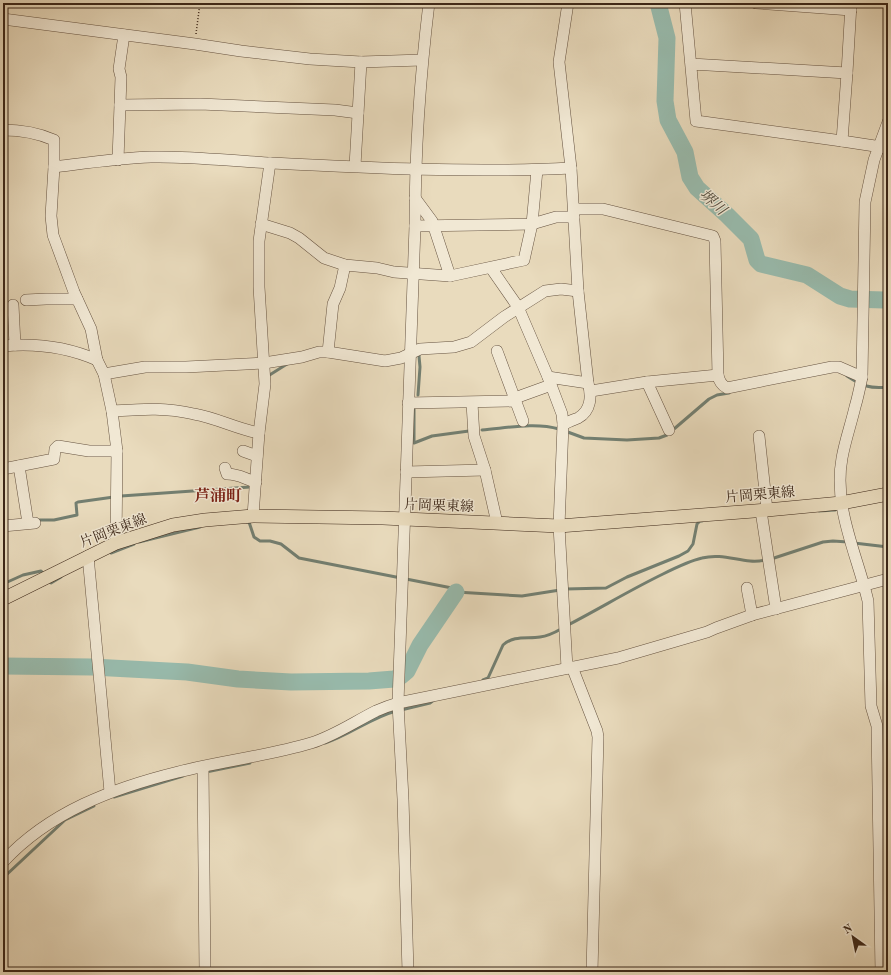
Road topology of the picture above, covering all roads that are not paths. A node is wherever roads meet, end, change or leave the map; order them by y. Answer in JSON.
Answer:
{"nodes":[{"id":1,"x":429,"y":3,"type":"edge"},
{"id":2,"x":568,"y":3,"type":"edge"},
{"id":3,"x":685,"y":3,"type":"edge"},
{"id":4,"x":756,"y":3,"type":"edge"},
{"id":5,"x":851,"y":6,"type":"edge"},
{"id":6,"x":3,"y":19,"type":"edge"},
{"id":7,"x":124,"y":35,"type":"junction"},
{"id":8,"x":422,"y":60,"type":"junction"},
{"id":9,"x":361,"y":62,"type":"junction"},
{"id":10,"x":691,"y":64,"type":"junction"},
{"id":11,"x":846,"y":72,"type":"junction"},
{"id":12,"x":120,"y":105,"type":"junction"},
{"id":13,"x":358,"y":113,"type":"junction"},
{"id":14,"x":888,"y":122,"type":"edge"},
{"id":15,"x":3,"y":130,"type":"edge"},
{"id":16,"x":842,"y":141,"type":"junction"},
{"id":17,"x":884,"y":148,"type":"edge"},
{"id":18,"x":118,"y":160,"type":"junction"},
{"id":19,"x":270,"y":163,"type":"junction"},
{"id":20,"x":355,"y":166,"type":"junction"},
{"id":21,"x":54,"y":167,"type":"junction"},
{"id":22,"x":571,"y":168,"type":"junction"},
{"id":23,"x":415,"y":169,"type":"junction"},
{"id":24,"x":537,"y":170,"type":"junction"},
{"id":25,"x":415,"y":198,"type":"junction"},
{"id":26,"x":574,"y":213,"type":"junction"},
{"id":27,"x":261,"y":224,"type":"junction"},
{"id":28,"x":532,"y":224,"type":"junction"},
{"id":29,"x":433,"y":225,"type":"junction"},
{"id":30,"x":415,"y":226,"type":"junction"},
{"id":31,"x":345,"y":265,"type":"junction"},
{"id":32,"x":491,"y":268,"type":"junction"},
{"id":33,"x":413,"y":273,"type":"junction"},
{"id":34,"x":450,"y":276,"type":"junction"},
{"id":35,"x":578,"y":291,"type":"junction"},
{"id":36,"x":77,"y":299,"type":"junction"},
{"id":37,"x":26,"y":300,"type":"dead end"},
{"id":38,"x":13,"y":305,"type":"dead end"},
{"id":39,"x":518,"y":307,"type":"junction"},
{"id":40,"x":15,"y":344,"type":"junction"},
{"id":41,"x":3,"y":346,"type":"edge"},
{"id":42,"x":328,"y":349,"type":"junction"},
{"id":43,"x":411,"y":349,"type":"junction"},
{"id":44,"x":497,"y":351,"type":"dead end"},
{"id":45,"x":97,"y":360,"type":"junction"},
{"id":46,"x":264,"y":367,"type":"junction"},
{"id":47,"x":104,"y":374,"type":"junction"},
{"id":48,"x":718,"y":374,"type":"junction"},
{"id":49,"x":861,"y":378,"type":"junction"},
{"id":50,"x":549,"y":381,"type":"junction"},
{"id":51,"x":647,"y":382,"type":"junction"},
{"id":52,"x":590,"y":387,"type":"junction"},
{"id":53,"x":515,"y":400,"type":"junction"},
{"id":54,"x":408,"y":403,"type":"junction"},
{"id":55,"x":472,"y":403,"type":"junction"},
{"id":56,"x":112,"y":411,"type":"junction"},
{"id":57,"x":523,"y":421,"type":"dead end"},
{"id":58,"x":563,"y":424,"type":"junction"},
{"id":59,"x":669,"y":430,"type":"dead end"},
{"id":60,"x":255,"y":432,"type":"junction"},
{"id":61,"x":759,"y":436,"type":"dead end"},
{"id":62,"x":117,"y":451,"type":"junction"},
{"id":63,"x":19,"y":466,"type":"junction"},
{"id":64,"x":225,"y":468,"type":"dead end"},
{"id":65,"x":3,"y":469,"type":"edge"},
{"id":66,"x":485,"y":470,"type":"junction"},
{"id":67,"x":406,"y":472,"type":"junction"},
{"id":68,"x":253,"y":481,"type":"junction"},
{"id":69,"x":888,"y":494,"type":"edge"},
{"id":70,"x":841,"y":503,"type":"junction"},
{"id":71,"x":764,"y":510,"type":"junction"},
{"id":72,"x":254,"y":516,"type":"junction"},
{"id":73,"x":405,"y":520,"type":"junction"},
{"id":74,"x":498,"y":524,"type":"junction"},
{"id":75,"x":3,"y":526,"type":"edge"},
{"id":76,"x":559,"y":526,"type":"junction"},
{"id":77,"x":116,"y":543,"type":"junction"},
{"id":78,"x":88,"y":556,"type":"junction"},
{"id":79,"x":888,"y":579,"type":"edge"},
{"id":80,"x":865,"y":586,"type":"junction"},
{"id":81,"x":747,"y":588,"type":"dead end"},
{"id":82,"x":3,"y":599,"type":"edge"},
{"id":83,"x":776,"y":609,"type":"junction"},
{"id":84,"x":752,"y":615,"type":"junction"},
{"id":85,"x":570,"y":667,"type":"junction"},
{"id":86,"x":398,"y":703,"type":"junction"},
{"id":87,"x":203,"y":767,"type":"junction"},
{"id":88,"x":110,"y":792,"type":"junction"},
{"id":89,"x":3,"y":862,"type":"edge"},
{"id":90,"x":206,"y":972,"type":"edge"},
{"id":91,"x":408,"y":972,"type":"edge"},
{"id":92,"x":592,"y":972,"type":"edge"},
{"id":93,"x":881,"y":972,"type":"edge"}],
"edges":[{"from":1,"to":8,"type":"street"},
{"from":2,"to":22,"type":"street"},
{"from":3,"to":10,"type":"street"},
{"from":4,"to":5,"type":"street"},
{"from":5,"to":11,"type":"street"},
{"from":6,"to":7,"type":"street"},
{"from":7,"to":9,"type":"street"},
{"from":7,"to":12,"type":"street"},
{"from":8,"to":9,"type":"street"},
{"from":8,"to":23,"type":"street"},
{"from":9,"to":13,"type":"street"},
{"from":10,"to":11,"type":"street"},
{"from":10,"to":16,"type":"street"},
{"from":11,"to":16,"type":"street"},
{"from":12,"to":13,"type":"street"},
{"from":12,"to":18,"type":"street"},
{"from":13,"to":20,"type":"street"},
{"from":14,"to":17,"type":"street"},
{"from":15,"to":21,"type":"street"},
{"from":16,"to":17,"type":"street"},
{"from":17,"to":49,"type":"street"},
{"from":18,"to":19,"type":"street"},
{"from":18,"to":21,"type":"street"},
{"from":19,"to":20,"type":"street"},
{"from":19,"to":27,"type":"street"},
{"from":20,"to":23,"type":"street"},
{"from":21,"to":36,"type":"street"},
{"from":22,"to":24,"type":"street"},
{"from":22,"to":26,"type":"street"},
{"from":23,"to":24,"type":"street"},
{"from":23,"to":25,"type":"street"},
{"from":24,"to":28,"type":"street"},
{"from":25,"to":29,"type":"street"},
{"from":25,"to":30,"type":"street"},
{"from":26,"to":28,"type":"street"},
{"from":26,"to":35,"type":"street"},
{"from":26,"to":48,"type":"street"},
{"from":27,"to":31,"type":"street"},
{"from":27,"to":46,"type":"street"},
{"from":28,"to":29,"type":"street"},
{"from":28,"to":32,"type":"street"},
{"from":29,"to":30,"type":"street"},
{"from":29,"to":34,"type":"street"},
{"from":30,"to":33,"type":"street"},
{"from":31,"to":33,"type":"street"},
{"from":31,"to":42,"type":"street"},
{"from":32,"to":34,"type":"street"},
{"from":32,"to":39,"type":"street"},
{"from":33,"to":34,"type":"street"},
{"from":33,"to":43,"type":"street"},
{"from":35,"to":39,"type":"street"},
{"from":35,"to":52,"type":"street"},
{"from":36,"to":37,"type":"street"},
{"from":36,"to":45,"type":"street"},
{"from":38,"to":40,"type":"street"},
{"from":39,"to":43,"type":"street"},
{"from":39,"to":50,"type":"street"},
{"from":40,"to":41,"type":"street"},
{"from":40,"to":45,"type":"street"},
{"from":42,"to":43,"type":"street"},
{"from":42,"to":46,"type":"street"},
{"from":43,"to":54,"type":"street"},
{"from":44,"to":53,"type":"street"},
{"from":45,"to":47,"type":"street"},
{"from":46,"to":47,"type":"street"},
{"from":46,"to":60,"type":"street"},
{"from":47,"to":56,"type":"street"},
{"from":48,"to":49,"type":"street"},
{"from":48,"to":51,"type":"street"},
{"from":49,"to":70,"type":"street"},
{"from":50,"to":52,"type":"street"},
{"from":50,"to":53,"type":"street"},
{"from":50,"to":58,"type":"street"},
{"from":51,"to":52,"type":"street"},
{"from":51,"to":59,"type":"street"},
{"from":52,"to":58,"type":"street"},
{"from":53,"to":55,"type":"street"},
{"from":53,"to":57,"type":"street"},
{"from":54,"to":55,"type":"street"},
{"from":54,"to":67,"type":"street"},
{"from":55,"to":66,"type":"street"},
{"from":56,"to":60,"type":"street"},
{"from":56,"to":62,"type":"street"},
{"from":58,"to":76,"type":"street"},
{"from":60,"to":68,"type":"street"},
{"from":61,"to":71,"type":"street"},
{"from":62,"to":63,"type":"street"},
{"from":62,"to":77,"type":"street"},
{"from":63,"to":65,"type":"street"},
{"from":63,"to":75,"type":"street"},
{"from":64,"to":68,"type":"street"},
{"from":66,"to":67,"type":"street"},
{"from":66,"to":74,"type":"street"},
{"from":67,"to":73,"type":"street"},
{"from":68,"to":72,"type":"street"},
{"from":69,"to":70,"type":"main road","name":"片岡栗東線"},
{"from":70,"to":71,"type":"main road","name":"片岡栗東線"},
{"from":70,"to":80,"type":"street"},
{"from":71,"to":76,"type":"main road","name":"片岡栗東線"},
{"from":71,"to":83,"type":"street"},
{"from":72,"to":73,"type":"main road","name":"片岡栗東線"},
{"from":72,"to":77,"type":"main road","name":"片岡栗東線"},
{"from":73,"to":74,"type":"main road","name":"片岡栗東線"},
{"from":73,"to":86,"type":"street"},
{"from":74,"to":76,"type":"main road","name":"片岡栗東線"},
{"from":76,"to":85,"type":"street"},
{"from":77,"to":78,"type":"main road","name":"片岡栗東線"},
{"from":78,"to":82,"type":"main road","name":"片岡栗東線"},
{"from":78,"to":88,"type":"street"},
{"from":79,"to":80,"type":"street"},
{"from":80,"to":83,"type":"street"},
{"from":80,"to":93,"type":"street"},
{"from":81,"to":84,"type":"street"},
{"from":83,"to":84,"type":"street"},
{"from":84,"to":85,"type":"street"},
{"from":85,"to":86,"type":"street"},
{"from":85,"to":92,"type":"street"},
{"from":86,"to":87,"type":"street"},
{"from":86,"to":91,"type":"street"},
{"from":87,"to":88,"type":"street"},
{"from":87,"to":90,"type":"street"},
{"from":88,"to":89,"type":"street"}]}
